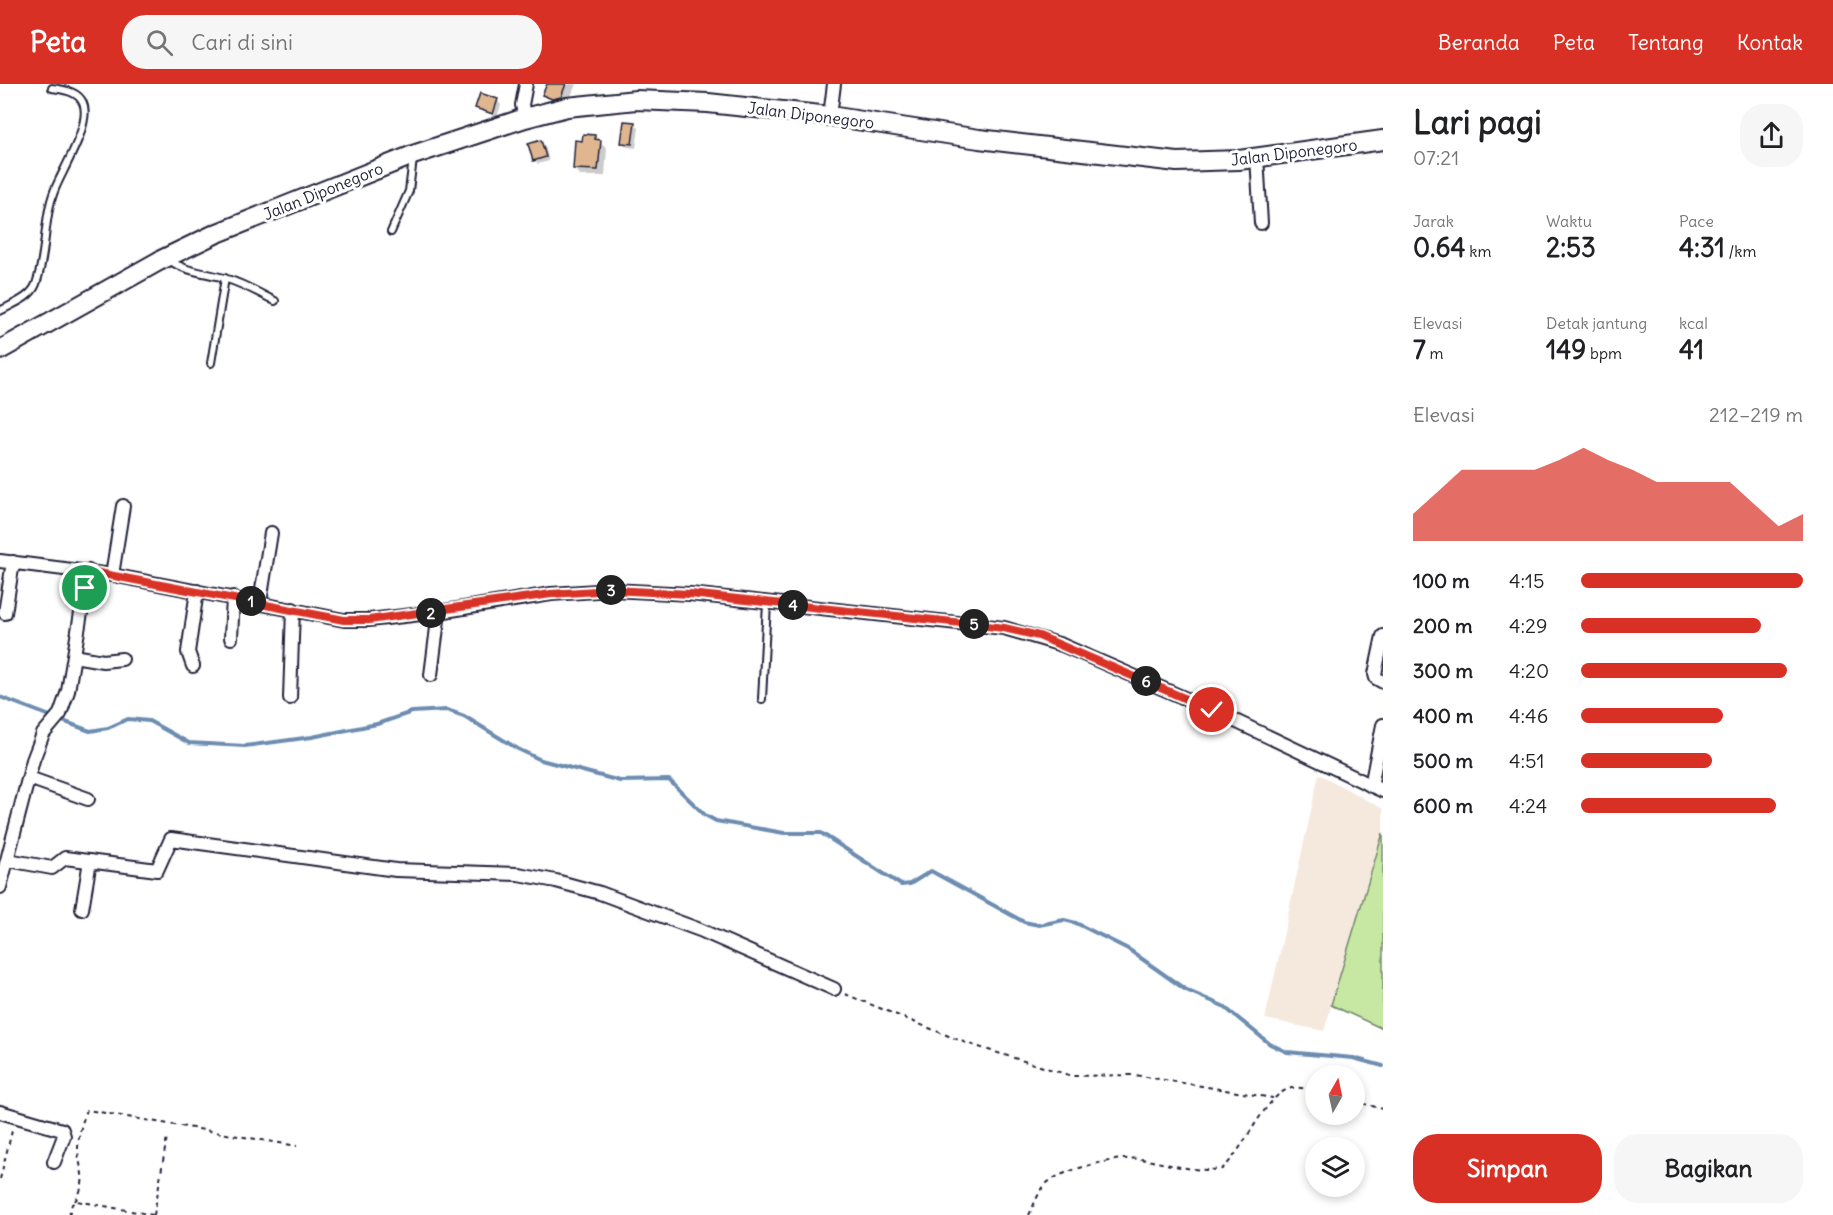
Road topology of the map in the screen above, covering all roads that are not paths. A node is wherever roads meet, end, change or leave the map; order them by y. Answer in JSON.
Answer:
{"nodes":[{"id":1,"x":526,"y":84,"type":"edge"},
{"id":2,"x":834,"y":84,"type":"edge"},
{"id":3,"x":52,"y":88,"type":"dead end"},
{"id":4,"x":830,"y":116,"type":"junction"},
{"id":5,"x":525,"y":118,"type":"junction"},
{"id":6,"x":1383,"y":140,"type":"edge"},
{"id":7,"x":413,"y":155,"type":"junction"},
{"id":8,"x":1257,"y":157,"type":"junction"},
{"id":9,"x":1261,"y":223,"type":"dead end"},
{"id":10,"x":391,"y":232,"type":"dead end"},
{"id":11,"x":166,"y":258,"type":"junction"},
{"id":12,"x":225,"y":278,"type":"junction"},
{"id":13,"x":275,"y":301,"type":"dead end"},
{"id":14,"x":0,"y":311,"type":"edge"},
{"id":15,"x":0,"y":350,"type":"edge"},
{"id":16,"x":211,"y":363,"type":"dead end"},
{"id":17,"x":123,"y":506,"type":"dead end"},
{"id":18,"x":271,"y":533,"type":"dead end"},
{"id":19,"x":0,"y":561,"type":"edge"},
{"id":20,"x":13,"y":562,"type":"junction"},
{"id":21,"x":88,"y":571,"type":"junction"},
{"id":22,"x":112,"y":575,"type":"junction"},
{"id":23,"x":197,"y":591,"type":"junction"},
{"id":24,"x":233,"y":597,"type":"junction"},
{"id":25,"x":260,"y":602,"type":"junction"},
{"id":26,"x":767,"y":602,"type":"junction"},
{"id":27,"x":294,"y":609,"type":"junction"},
{"id":28,"x":439,"y":612,"type":"junction"},
{"id":29,"x":5,"y":613,"type":"dead end"},
{"id":30,"x":1383,"y":636,"type":"edge"},
{"id":31,"x":231,"y":638,"type":"dead end"},
{"id":32,"x":74,"y":656,"type":"junction"},
{"id":33,"x":122,"y":659,"type":"dead end"},
{"id":34,"x":193,"y":666,"type":"dead end"},
{"id":35,"x":431,"y":675,"type":"dead end"},
{"id":36,"x":1383,"y":682,"type":"edge"},
{"id":37,"x":290,"y":698,"type":"dead end"},
{"id":38,"x":762,"y":699,"type":"dead end"},
{"id":39,"x":1383,"y":725,"type":"edge"},
{"id":40,"x":28,"y":778,"type":"junction"},
{"id":41,"x":1371,"y":786,"type":"junction"},
{"id":42,"x":1383,"y":791,"type":"edge"},
{"id":43,"x":88,"y":799,"type":"dead end"},
{"id":44,"x":8,"y":860,"type":"junction"},
{"id":45,"x":90,"y":861,"type":"junction"},
{"id":46,"x":1,"y":883,"type":"edge"},
{"id":47,"x":82,"y":909,"type":"dead end"},
{"id":48,"x":834,"y":989,"type":"road end"},
{"id":49,"x":0,"y":1112,"type":"edge"},
{"id":50,"x":54,"y":1162,"type":"dead end"}],
"edges":[{"from":1,"to":5,"type":"street"},
{"from":2,"to":4,"type":"street"},
{"from":3,"to":14,"type":"lane"},
{"from":4,"to":5,"type":"main road","name":"Jalan Diponegoro"},
{"from":4,"to":8,"type":"main road","name":"Jalan Diponegoro"},
{"from":5,"to":7,"type":"main road","name":"Jalan Diponegoro"},
{"from":6,"to":8,"type":"main road","name":"Jalan Diponegoro"},
{"from":7,"to":10,"type":"lane"},
{"from":7,"to":11,"type":"main road","name":"Jalan Diponegoro"},
{"from":8,"to":9,"type":"street"},
{"from":11,"to":12,"type":"lane"},
{"from":11,"to":15,"type":"main road","name":"Jalan Diponegoro"},
{"from":12,"to":13,"type":"lane"},
{"from":12,"to":16,"type":"lane"},
{"from":17,"to":22,"type":"street"},
{"from":18,"to":25,"type":"street"},
{"from":19,"to":20,"type":"street"},
{"from":20,"to":21,"type":"street"},
{"from":20,"to":29,"type":"street"},
{"from":21,"to":22,"type":"street"},
{"from":21,"to":32,"type":"street"},
{"from":22,"to":23,"type":"street"},
{"from":23,"to":24,"type":"street"},
{"from":23,"to":34,"type":"street"},
{"from":24,"to":25,"type":"street"},
{"from":24,"to":31,"type":"street"},
{"from":25,"to":27,"type":"street"},
{"from":26,"to":28,"type":"street"},
{"from":26,"to":38,"type":"lane"},
{"from":26,"to":41,"type":"street"},
{"from":27,"to":28,"type":"street"},
{"from":27,"to":37,"type":"street"},
{"from":28,"to":35,"type":"street"},
{"from":30,"to":36,"type":"street"},
{"from":32,"to":33,"type":"street"},
{"from":32,"to":40,"type":"street"},
{"from":39,"to":41,"type":"street"},
{"from":40,"to":43,"type":"street"},
{"from":40,"to":44,"type":"street"},
{"from":41,"to":42,"type":"street"},
{"from":44,"to":45,"type":"street"},
{"from":44,"to":46,"type":"street"},
{"from":45,"to":47,"type":"street"},
{"from":45,"to":48,"type":"street"},
{"from":49,"to":50,"type":"street"}]}
